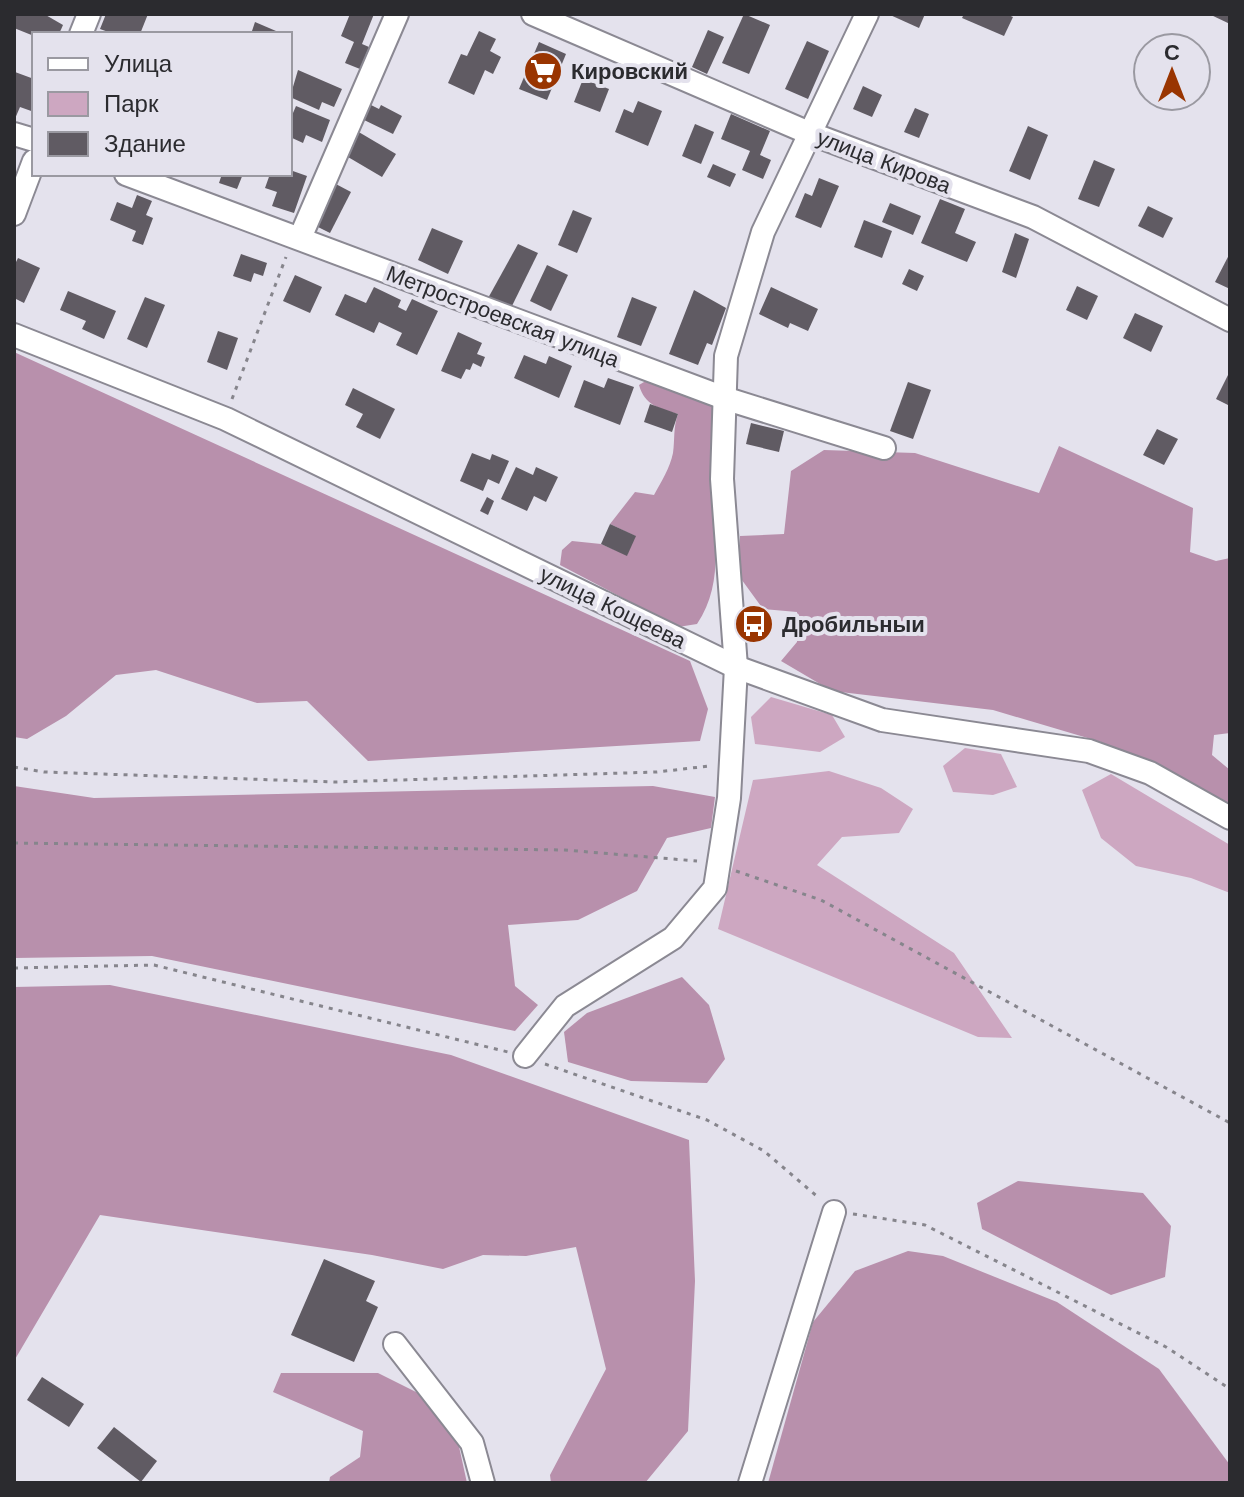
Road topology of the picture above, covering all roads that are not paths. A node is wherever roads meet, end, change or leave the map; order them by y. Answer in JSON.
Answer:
{"nodes":[{"id":1,"x":397,"y":14,"type":"edge"},
{"id":2,"x":533,"y":14,"type":"edge"},
{"id":3,"x":867,"y":14,"type":"edge"},
{"id":4,"x":809,"y":133,"type":"junction"},
{"id":5,"x":32,"y":166,"type":"edge"},
{"id":6,"x":131,"y":176,"type":"edge"},
{"id":7,"x":14,"y":214,"type":"edge"},
{"id":8,"x":300,"y":238,"type":"junction"},
{"id":9,"x":1230,"y":320,"type":"edge"},
{"id":10,"x":14,"y":335,"type":"edge"},
{"id":11,"x":727,"y":399,"type":"junction"},
{"id":12,"x":884,"y":448,"type":"dead end"},
{"id":13,"x":736,"y":667,"type":"junction"},
{"id":14,"x":1230,"y":818,"type":"edge"},
{"id":15,"x":525,"y":1056,"type":"road end"},
{"id":16,"x":834,"y":1212,"type":"road end"},
{"id":17,"x":395,"y":1344,"type":"dead end"},
{"id":18,"x":483,"y":1483,"type":"edge"},
{"id":19,"x":750,"y":1483,"type":"edge"}],
"edges":[{"from":1,"to":8,"type":"street"},
{"from":2,"to":4,"type":"street","name":"улица Кирова"},
{"from":3,"to":4,"type":"street"},
{"from":4,"to":9,"type":"street","name":"улица Кирова"},
{"from":4,"to":11,"type":"street"},
{"from":5,"to":7,"type":"street"},
{"from":6,"to":8,"type":"street","name":"Метростроевская улица"},
{"from":8,"to":11,"type":"street","name":"Метростроевская улица"},
{"from":10,"to":13,"type":"street","name":"улица Кощеева"},
{"from":11,"to":12,"type":"street","name":"Метростроевская улица"},
{"from":11,"to":13,"type":"street"},
{"from":13,"to":14,"type":"street","name":"улица Кощеева"},
{"from":13,"to":15,"type":"street"},
{"from":16,"to":19,"type":"street"},
{"from":17,"to":18,"type":"street"}]}
